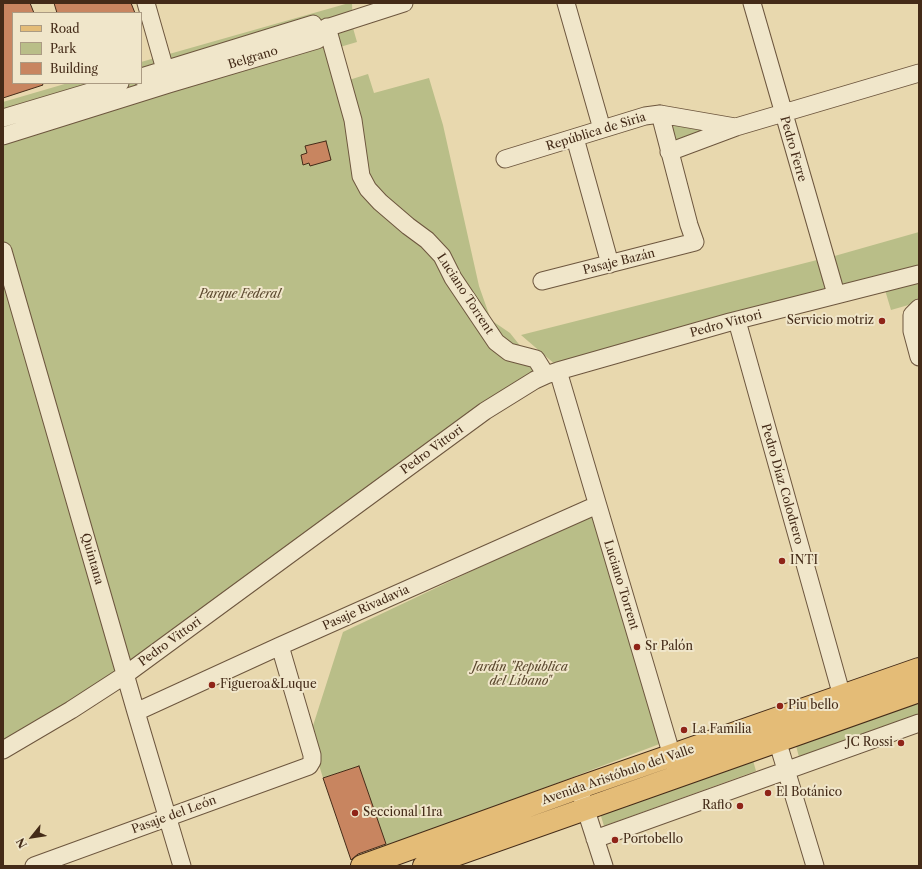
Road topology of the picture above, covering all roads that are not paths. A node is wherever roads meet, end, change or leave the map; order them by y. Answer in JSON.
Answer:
{"nodes":[{"id":1,"x":146,"y":3,"type":"edge"},
{"id":2,"x":404,"y":3,"type":"edge"},
{"id":3,"x":566,"y":3,"type":"edge"},
{"id":4,"x":752,"y":3,"type":"edge"},
{"id":5,"x":354,"y":11,"type":"edge"},
{"id":6,"x":322,"y":29,"type":"junction"},
{"id":7,"x":919,"y":73,"type":"edge"},
{"id":8,"x":142,"y":77,"type":"edge"},
{"id":9,"x":167,"y":77,"type":"junction"},
{"id":10,"x":117,"y":84,"type":"edge"},
{"id":11,"x":660,"y":114,"type":"junction"},
{"id":12,"x":783,"y":114,"type":"junction"},
{"id":13,"x":3,"y":118,"type":"edge"},
{"id":14,"x":736,"y":127,"type":"junction"},
{"id":15,"x":602,"y":129,"type":"junction"},
{"id":16,"x":3,"y":136,"type":"edge"},
{"id":17,"x":575,"y":138,"type":"junction"},
{"id":18,"x":669,"y":152,"type":"junction"},
{"id":19,"x":505,"y":159,"type":"dead end"},
{"id":20,"x":3,"y":251,"type":"edge"},
{"id":21,"x":610,"y":264,"type":"junction"},
{"id":22,"x":919,"y":274,"type":"edge"},
{"id":23,"x":542,"y":281,"type":"dead end"},
{"id":24,"x":836,"y":294,"type":"junction"},
{"id":25,"x":916,"y":311,"type":"edge"},
{"id":26,"x":737,"y":321,"type":"junction"},
{"id":27,"x":919,"y":357,"type":"edge"},
{"id":28,"x":552,"y":373,"type":"junction"},
{"id":29,"x":597,"y":505,"type":"junction"},
{"id":30,"x":280,"y":646,"type":"junction"},
{"id":31,"x":919,"y":669,"type":"edge"},
{"id":32,"x":125,"y":675,"type":"junction"},
{"id":33,"x":919,"y":691,"type":"edge"},
{"id":34,"x":845,"y":707,"type":"junction"},
{"id":35,"x":136,"y":712,"type":"junction"},
{"id":36,"x":919,"y":723,"type":"edge"},
{"id":37,"x":774,"y":731,"type":"junction"},
{"id":38,"x":3,"y":750,"type":"edge"},
{"id":39,"x":675,"y":766,"type":"junction"},
{"id":40,"x":786,"y":770,"type":"junction"},
{"id":41,"x":578,"y":788,"type":"junction"},
{"id":42,"x":586,"y":809,"type":"junction"},
{"id":43,"x":167,"y":817,"type":"junction"},
{"id":44,"x":595,"y":839,"type":"junction"},
{"id":45,"x":389,"y":861,"type":"edge"},
{"id":46,"x":34,"y":866,"type":"edge"},
{"id":47,"x":182,"y":866,"type":"edge"},
{"id":48,"x":362,"y":866,"type":"edge"},
{"id":49,"x":424,"y":866,"type":"edge"},
{"id":50,"x":604,"y":866,"type":"edge"},
{"id":51,"x":815,"y":866,"type":"edge"}],
"edges":[{"from":1,"to":9,"type":"street"},
{"from":2,"to":5,"type":"street"},
{"from":3,"to":15,"type":"street"},
{"from":4,"to":12,"type":"street","name":"Pedro Ferre"},
{"from":5,"to":6,"type":"street"},
{"from":6,"to":9,"type":"street","name":"Belgrano"},
{"from":6,"to":28,"type":"street","name":"Luciano Torrent"},
{"from":7,"to":12,"type":"street","name":"República de Siria"},
{"from":8,"to":9,"type":"street","name":"Belgrano"},
{"from":9,"to":16,"type":"street","name":"Belgrano"},
{"from":10,"to":13,"type":"street"},
{"from":11,"to":14,"type":"street","name":"República de Siria"},
{"from":11,"to":15,"type":"street","name":"República de Siria"},
{"from":11,"to":18,"type":"street"},
{"from":12,"to":14,"type":"street","name":"República de Siria"},
{"from":12,"to":24,"type":"street","name":"Pedro Ferre"},
{"from":14,"to":18,"type":"street","name":"República de Siria"},
{"from":15,"to":17,"type":"street","name":"República de Siria"},
{"from":17,"to":19,"type":"street","name":"República de Siria"},
{"from":17,"to":21,"type":"street"},
{"from":18,"to":21,"type":"street","name":"Pasaje Bazán"},
{"from":20,"to":32,"type":"street","name":"Quintana"},
{"from":21,"to":23,"type":"street","name":"Pasaje Bazán"},
{"from":22,"to":24,"type":"street","name":"Pedro Vittori"},
{"from":24,"to":26,"type":"street","name":"Pedro Vittori"},
{"from":25,"to":27,"type":"street"},
{"from":26,"to":28,"type":"street","name":"Pedro Vittori"},
{"from":26,"to":34,"type":"street","name":"Pedro Díaz Colodrero"},
{"from":28,"to":29,"type":"street","name":"Luciano Torrent"},
{"from":28,"to":32,"type":"street","name":"Pedro Vittori"},
{"from":29,"to":30,"type":"street","name":"Pasaje Rivadavia"},
{"from":29,"to":39,"type":"street","name":"Luciano Torrent"},
{"from":30,"to":35,"type":"street","name":"Pasaje Rivadavia"},
{"from":30,"to":43,"type":"street","name":"Pasaje del León"},
{"from":31,"to":34,"type":"main road","name":"Avenida Aristóbulo del Valle"},
{"from":32,"to":35,"type":"street","name":"Quintana"},
{"from":32,"to":38,"type":"street","name":"Pedro Vittori"},
{"from":33,"to":34,"type":"main road","name":"Avenida Aristóbulo del Valle"},
{"from":34,"to":37,"type":"main road","name":"Avenida Aristóbulo del Valle"},
{"from":35,"to":43,"type":"street","name":"Quintana"},
{"from":36,"to":40,"type":"street"},
{"from":37,"to":39,"type":"main road","name":"Avenida Aristóbulo del Valle"},
{"from":37,"to":40,"type":"street"},
{"from":39,"to":41,"type":"main road","name":"Avenida Aristóbulo del Valle"},
{"from":39,"to":42,"type":"main road","name":"Avenida Aristóbulo del Valle"},
{"from":40,"to":44,"type":"street"},
{"from":40,"to":51,"type":"street"},
{"from":41,"to":42,"type":"street"},
{"from":41,"to":45,"type":"main road","name":"Avenida Aristóbulo del Valle"},
{"from":42,"to":44,"type":"street"},
{"from":42,"to":49,"type":"main road","name":"Avenida Aristóbulo del Valle"},
{"from":43,"to":46,"type":"street","name":"Pasaje del León"},
{"from":43,"to":47,"type":"street","name":"Quintana"},
{"from":44,"to":50,"type":"street"},
{"from":45,"to":48,"type":"main road","name":"Avenida Aristóbulo del Valle"}]}
